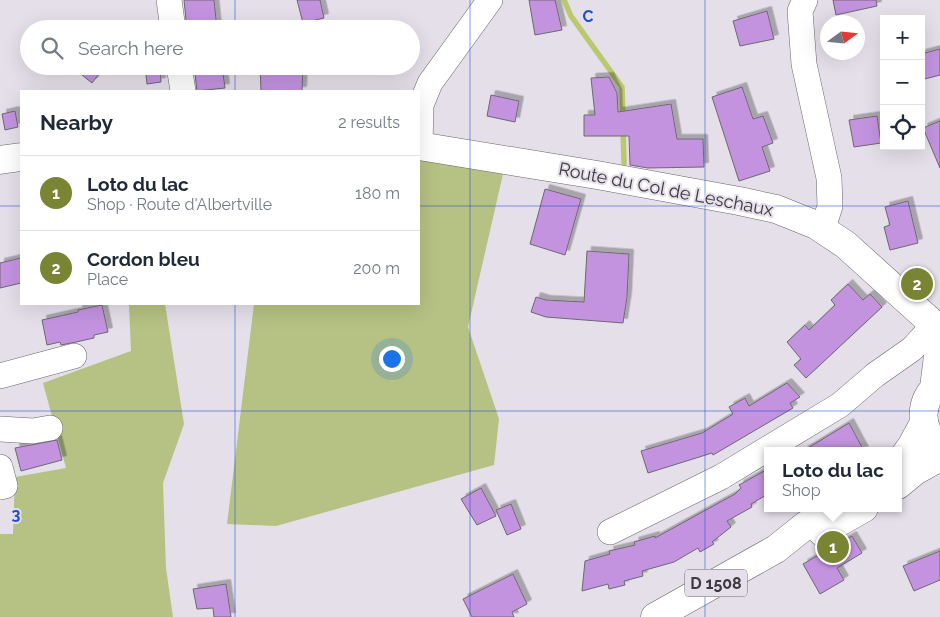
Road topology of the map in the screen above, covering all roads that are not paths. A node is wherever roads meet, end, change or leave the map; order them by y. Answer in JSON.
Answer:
{"nodes":[{"id":1,"x":169,"y":0,"type":"edge"},
{"id":2,"x":490,"y":0,"type":"edge"},
{"id":3,"x":805,"y":0,"type":"edge"},
{"id":4,"x":172,"y":20,"type":"edge"},
{"id":5,"x":180,"y":75,"type":"edge"},
{"id":6,"x":183,"y":90,"type":"edge"},
{"id":7,"x":420,"y":106,"type":"edge"},
{"id":8,"x":420,"y":146,"type":"edge"},
{"id":9,"x":20,"y":157,"type":"edge"},
{"id":10,"x":0,"y":160,"type":"edge"},
{"id":11,"x":823,"y":228,"type":"junction"},
{"id":12,"x":937,"y":327,"type":"edge"},
{"id":13,"x":74,"y":356,"type":"dead end"},
{"id":14,"x":0,"y":376,"type":"edge"},
{"id":15,"x":937,"y":386,"type":"edge"},
{"id":16,"x":924,"y":423,"type":"junction"},
{"id":17,"x":50,"y":428,"type":"dead end"},
{"id":18,"x":0,"y":429,"type":"edge"},
{"id":19,"x":770,"y":447,"type":"edge"},
{"id":20,"x":940,"y":447,"type":"edge"},
{"id":21,"x":764,"y":451,"type":"edge"},
{"id":22,"x":940,"y":457,"type":"edge"},
{"id":23,"x":902,"y":459,"type":"edge"},
{"id":24,"x":0,"y":467,"type":"edge"},
{"id":25,"x":902,"y":482,"type":"edge"},
{"id":26,"x":0,"y":487,"type":"edge"},
{"id":27,"x":828,"y":512,"type":"edge"},
{"id":28,"x":857,"y":512,"type":"edge"},
{"id":29,"x":610,"y":532,"type":"dead end"},
{"id":30,"x":776,"y":549,"type":"junction"},
{"id":31,"x":655,"y":617,"type":"edge"}],
"edges":[{"from":1,"to":4,"type":"street"},
{"from":2,"to":7,"type":"street"},
{"from":3,"to":11,"type":"street"},
{"from":5,"to":6,"type":"street"},
{"from":8,"to":11,"type":"main road","name":"Route du Col de Leschaux"},
{"from":9,"to":10,"type":"main road"},
{"from":11,"to":12,"type":"main road","name":"Route du Col de Leschaux"},
{"from":12,"to":15,"type":"main road"},
{"from":12,"to":19,"type":"street"},
{"from":13,"to":14,"type":"street"},
{"from":15,"to":16,"type":"main road"},
{"from":16,"to":20,"type":"main road"},
{"from":16,"to":23,"type":"main road"},
{"from":17,"to":18,"type":"street"},
{"from":21,"to":29,"type":"street"},
{"from":22,"to":25,"type":"main road"},
{"from":24,"to":26,"type":"street"},
{"from":27,"to":30,"type":"main road","number":"D 1508"},
{"from":28,"to":30,"type":"main road","number":"D 1508"},
{"from":30,"to":31,"type":"main road","number":"D 1508"}]}
